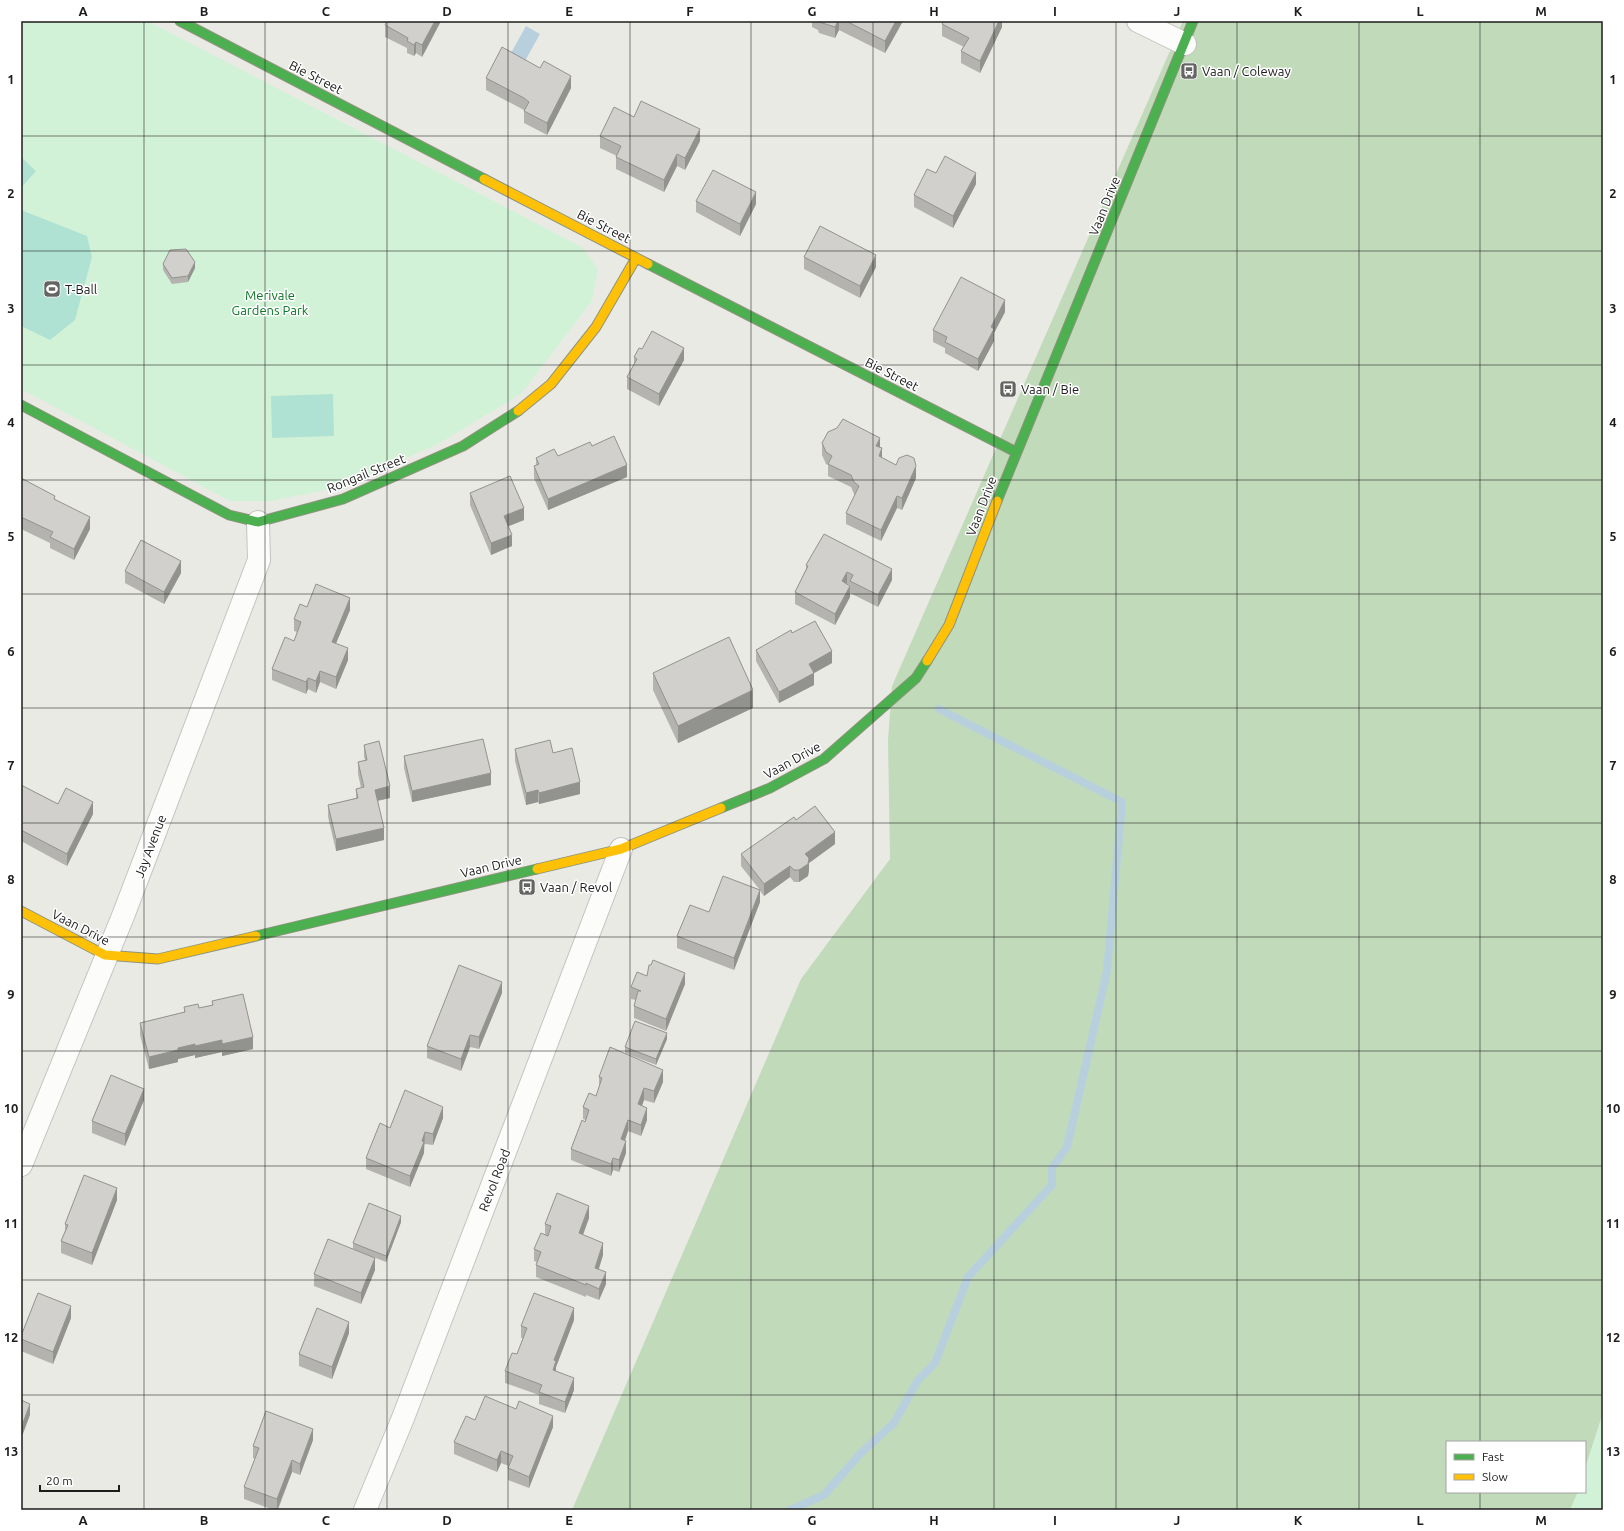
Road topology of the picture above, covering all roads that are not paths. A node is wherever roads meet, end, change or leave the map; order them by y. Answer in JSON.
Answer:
{"nodes":[{"id":1,"x":180,"y":21,"type":"edge"},
{"id":2,"x":1138,"y":21,"type":"edge"},
{"id":3,"x":1193,"y":21,"type":"edge"},
{"id":4,"x":1184,"y":44,"type":"junction"},
{"id":5,"x":636,"y":258,"type":"junction"},
{"id":6,"x":21,"y":405,"type":"edge"},
{"id":7,"x":1016,"y":452,"type":"junction"},
{"id":8,"x":258,"y":522,"type":"junction"},
{"id":9,"x":621,"y":849,"type":"junction"},
{"id":10,"x":21,"y":911,"type":"edge"},
{"id":11,"x":105,"y":955,"type":"junction"},
{"id":12,"x":21,"y":1165,"type":"edge"},
{"id":13,"x":365,"y":1510,"type":"edge"}],
"edges":[{"from":1,"to":5,"type":"street","name":"Bie Street"},
{"from":2,"to":4,"type":"street"},
{"from":3,"to":4,"type":"street","name":"Vaan Drive"},
{"from":4,"to":7,"type":"street","name":"Vaan Drive"},
{"from":5,"to":7,"type":"street","name":"Bie Street"},
{"from":5,"to":8,"type":"street","name":"Rongail Street"},
{"from":6,"to":8,"type":"street","name":"Rongail Street"},
{"from":7,"to":9,"type":"street","name":"Vaan Drive"},
{"from":8,"to":11,"type":"street","name":"Jay Avenue"},
{"from":9,"to":11,"type":"street","name":"Vaan Drive"},
{"from":9,"to":13,"type":"street","name":"Revol Road"},
{"from":10,"to":11,"type":"street","name":"Vaan Drive"},
{"from":11,"to":12,"type":"street","name":"Jay Avenue"}]}
